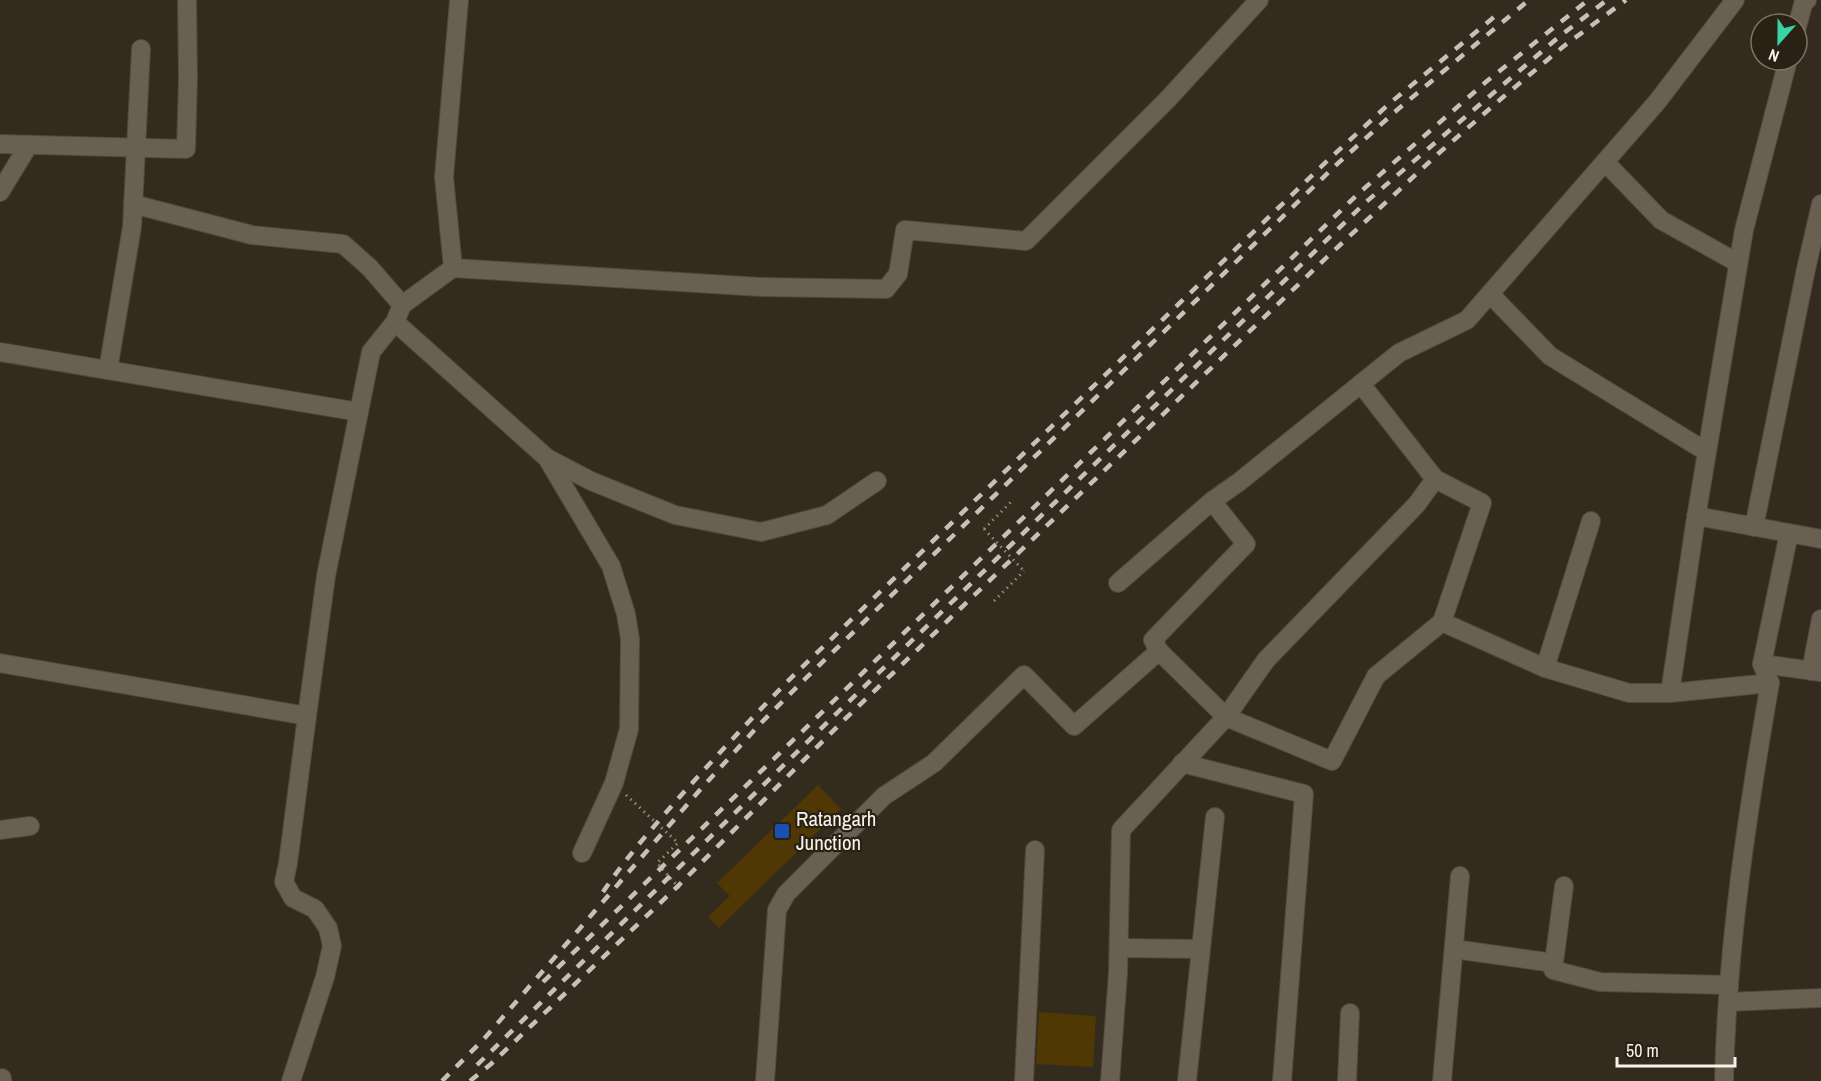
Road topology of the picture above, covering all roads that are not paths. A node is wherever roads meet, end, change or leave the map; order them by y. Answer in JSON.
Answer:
{"nodes":[{"id":1,"x":187,"y":0,"type":"edge"},
{"id":2,"x":459,"y":0,"type":"edge"},
{"id":3,"x":1259,"y":0,"type":"edge"},
{"id":4,"x":1736,"y":0,"type":"edge"},
{"id":5,"x":141,"y":50,"type":"dead end"},
{"id":6,"x":1785,"y":72,"type":"edge"},
{"id":7,"x":0,"y":144,"type":"edge"},
{"id":8,"x":28,"y":146,"type":"junction"},
{"id":9,"x":136,"y":148,"type":"junction"},
{"id":10,"x":1605,"y":162,"type":"junction"},
{"id":11,"x":0,"y":192,"type":"edge"},
{"id":12,"x":133,"y":204,"type":"junction"},
{"id":13,"x":1821,"y":204,"type":"edge"},
{"id":14,"x":1738,"y":263,"type":"junction"},
{"id":15,"x":453,"y":268,"type":"junction"},
{"id":16,"x":1813,"y":270,"type":"edge"},
{"id":17,"x":1490,"y":294,"type":"junction"},
{"id":18,"x":398,"y":314,"type":"junction"},
{"id":19,"x":0,"y":352,"type":"edge"},
{"id":20,"x":108,"y":370,"type":"junction"},
{"id":21,"x":1361,"y":384,"type":"junction"},
{"id":22,"x":359,"y":412,"type":"junction"},
{"id":23,"x":1707,"y":452,"type":"junction"},
{"id":24,"x":547,"y":458,"type":"junction"},
{"id":25,"x":1435,"y":479,"type":"junction"},
{"id":26,"x":878,"y":481,"type":"dead end"},
{"id":27,"x":1212,"y":501,"type":"junction"},
{"id":28,"x":1696,"y":516,"type":"junction"},
{"id":29,"x":1591,"y":520,"type":"dead end"},
{"id":30,"x":1754,"y":527,"type":"junction"},
{"id":31,"x":1789,"y":533,"type":"junction"},
{"id":32,"x":1821,"y":539,"type":"edge"},
{"id":33,"x":1118,"y":583,"type":"dead end"},
{"id":34,"x":1821,"y":619,"type":"edge"},
{"id":35,"x":1442,"y":622,"type":"junction"},
{"id":36,"x":1159,"y":651,"type":"junction"},
{"id":37,"x":0,"y":663,"type":"edge"},
{"id":38,"x":1762,"y":664,"type":"junction"},
{"id":39,"x":1545,"y":668,"type":"junction"},
{"id":40,"x":1816,"y":672,"type":"edge"},
{"id":41,"x":1770,"y":684,"type":"junction"},
{"id":42,"x":1670,"y":693,"type":"junction"},
{"id":43,"x":307,"y":716,"type":"junction"},
{"id":44,"x":1226,"y":717,"type":"junction"},
{"id":45,"x":1182,"y":763,"type":"junction"},
{"id":46,"x":1215,"y":817,"type":"dead end"},
{"id":47,"x":30,"y":826,"type":"dead end"},
{"id":48,"x":0,"y":830,"type":"edge"},
{"id":49,"x":1035,"y":850,"type":"dead end"},
{"id":50,"x":582,"y":853,"type":"dead end"},
{"id":51,"x":1460,"y":876,"type":"dead end"},
{"id":52,"x":1564,"y":886,"type":"dead end"},
{"id":53,"x":1119,"y":948,"type":"junction"},
{"id":54,"x":1201,"y":949,"type":"junction"},
{"id":55,"x":1454,"y":949,"type":"junction"},
{"id":56,"x":1554,"y":963,"type":"junction"},
{"id":57,"x":1728,"y":993,"type":"junction"},
{"id":58,"x":1821,"y":999,"type":"edge"},
{"id":59,"x":1350,"y":1013,"type":"dead end"},
{"id":60,"x":291,"y":1081,"type":"edge"},
{"id":61,"x":765,"y":1081,"type":"edge"},
{"id":62,"x":1023,"y":1081,"type":"edge"},
{"id":63,"x":1110,"y":1081,"type":"edge"},
{"id":64,"x":1187,"y":1081,"type":"edge"},
{"id":65,"x":1282,"y":1081,"type":"edge"},
{"id":66,"x":1347,"y":1081,"type":"edge"},
{"id":67,"x":1442,"y":1081,"type":"edge"},
{"id":68,"x":1724,"y":1081,"type":"edge"}],
"edges":[{"from":1,"to":9,"type":"street"},
{"from":2,"to":15,"type":"street"},
{"from":3,"to":15,"type":"street"},
{"from":4,"to":10,"type":"street"},
{"from":5,"to":9,"type":"street"},
{"from":6,"to":14,"type":"street"},
{"from":7,"to":8,"type":"street"},
{"from":8,"to":9,"type":"street"},
{"from":8,"to":11,"type":"street"},
{"from":9,"to":12,"type":"street"},
{"from":10,"to":14,"type":"street"},
{"from":10,"to":17,"type":"street"},
{"from":12,"to":18,"type":"street"},
{"from":12,"to":20,"type":"street"},
{"from":13,"to":16,"type":"street"},
{"from":14,"to":23,"type":"street"},
{"from":15,"to":18,"type":"street"},
{"from":16,"to":30,"type":"street"},
{"from":17,"to":21,"type":"street"},
{"from":17,"to":23,"type":"street"},
{"from":18,"to":22,"type":"street"},
{"from":18,"to":24,"type":"street"},
{"from":19,"to":20,"type":"street"},
{"from":20,"to":22,"type":"street"},
{"from":21,"to":25,"type":"street"},
{"from":21,"to":27,"type":"street"},
{"from":22,"to":43,"type":"street"},
{"from":23,"to":28,"type":"street"},
{"from":24,"to":26,"type":"street"},
{"from":24,"to":50,"type":"street"},
{"from":25,"to":35,"type":"street"},
{"from":25,"to":44,"type":"street"},
{"from":27,"to":33,"type":"street"},
{"from":27,"to":36,"type":"street"},
{"from":28,"to":30,"type":"street"},
{"from":28,"to":42,"type":"street"},
{"from":29,"to":39,"type":"street"},
{"from":30,"to":31,"type":"street"},
{"from":31,"to":32,"type":"street"},
{"from":31,"to":38,"type":"street"},
{"from":34,"to":40,"type":"street"},
{"from":35,"to":39,"type":"street"},
{"from":35,"to":44,"type":"street"},
{"from":36,"to":44,"type":"street"},
{"from":36,"to":61,"type":"street"},
{"from":37,"to":43,"type":"street"},
{"from":38,"to":40,"type":"street"},
{"from":38,"to":41,"type":"street"},
{"from":39,"to":42,"type":"street"},
{"from":41,"to":42,"type":"street"},
{"from":41,"to":57,"type":"street"},
{"from":43,"to":60,"type":"street"},
{"from":44,"to":45,"type":"street"},
{"from":45,"to":53,"type":"street"},
{"from":45,"to":65,"type":"street"},
{"from":46,"to":54,"type":"street"},
{"from":47,"to":48,"type":"street"},
{"from":49,"to":62,"type":"street"},
{"from":51,"to":55,"type":"street"},
{"from":52,"to":56,"type":"street"},
{"from":53,"to":54,"type":"street"},
{"from":53,"to":63,"type":"street"},
{"from":54,"to":64,"type":"street"},
{"from":55,"to":56,"type":"street"},
{"from":55,"to":67,"type":"street"},
{"from":56,"to":57,"type":"street"},
{"from":57,"to":58,"type":"street"},
{"from":57,"to":68,"type":"street"},
{"from":59,"to":66,"type":"street"}]}
